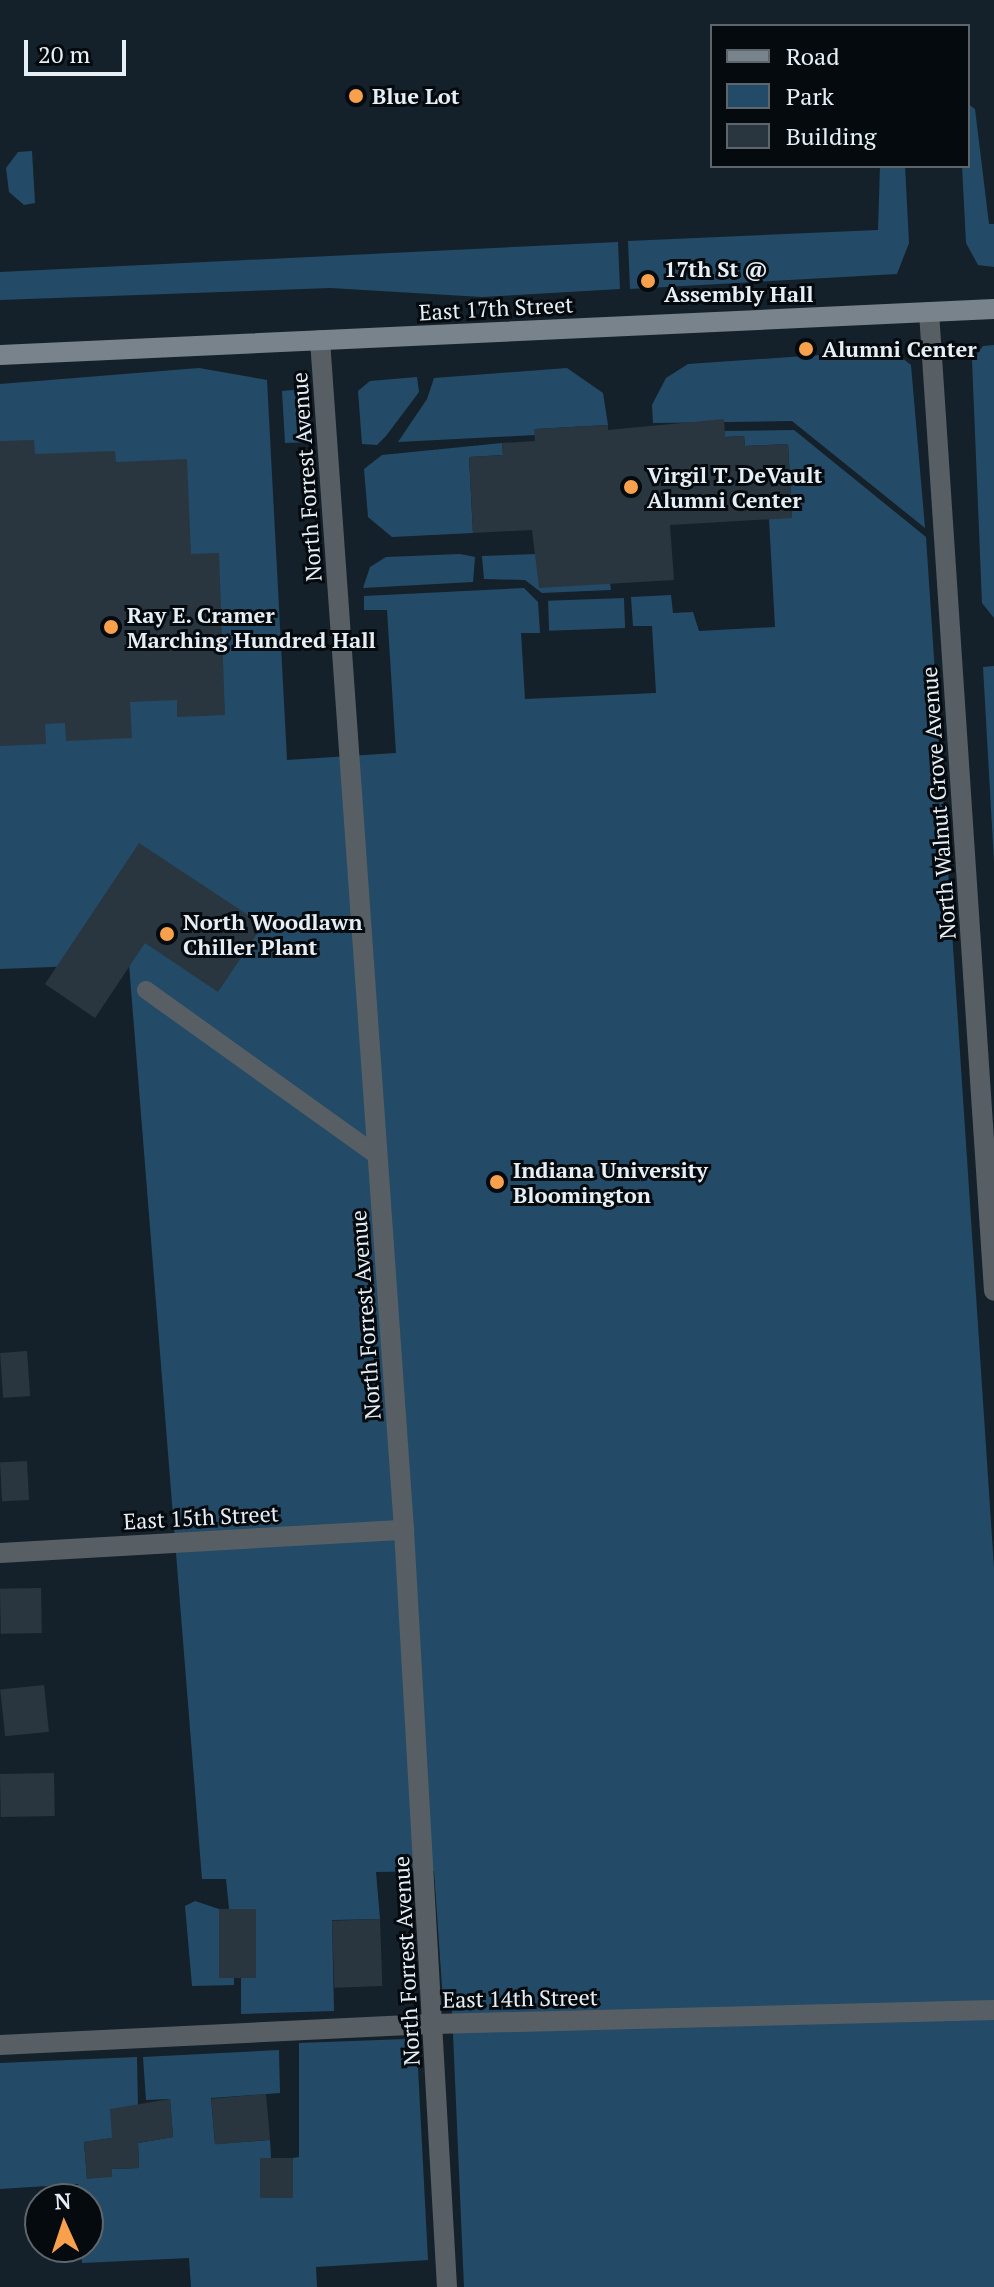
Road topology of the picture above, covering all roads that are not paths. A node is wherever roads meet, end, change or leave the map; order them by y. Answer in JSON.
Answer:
{"nodes":[{"id":1,"x":994,"y":309,"type":"edge"},
{"id":2,"x":929,"y":312,"type":"junction"},
{"id":3,"x":320,"y":340,"type":"junction"},
{"id":4,"x":0,"y":355,"type":"edge"},
{"id":5,"x":146,"y":990,"type":"dead end"},
{"id":6,"x":378,"y":1156,"type":"junction"},
{"id":7,"x":994,"y":1291,"type":"edge"},
{"id":8,"x":404,"y":1530,"type":"junction"},
{"id":9,"x":0,"y":1553,"type":"edge"},
{"id":10,"x":994,"y":2010,"type":"edge"},
{"id":11,"x":434,"y":2024,"type":"junction"},
{"id":12,"x":0,"y":2045,"type":"edge"},
{"id":13,"x":447,"y":2287,"type":"edge"}],
"edges":[{"from":1,"to":2,"type":"main road","name":"East 17th Street"},
{"from":2,"to":3,"type":"main road","name":"East 17th Street"},
{"from":2,"to":7,"type":"street","name":"North Walnut Grove Avenue"},
{"from":3,"to":4,"type":"main road","name":"East 17th Street"},
{"from":3,"to":6,"type":"street","name":"North Forrest Avenue"},
{"from":5,"to":6,"type":"lane"},
{"from":6,"to":8,"type":"street","name":"North Forrest Avenue"},
{"from":8,"to":9,"type":"street","name":"East 15th Street"},
{"from":8,"to":11,"type":"street","name":"North Forrest Avenue"},
{"from":10,"to":11,"type":"street","name":"East 14th Street"},
{"from":11,"to":12,"type":"street","name":"East 14th Street"},
{"from":11,"to":13,"type":"street","name":"North Forrest Avenue"}]}
